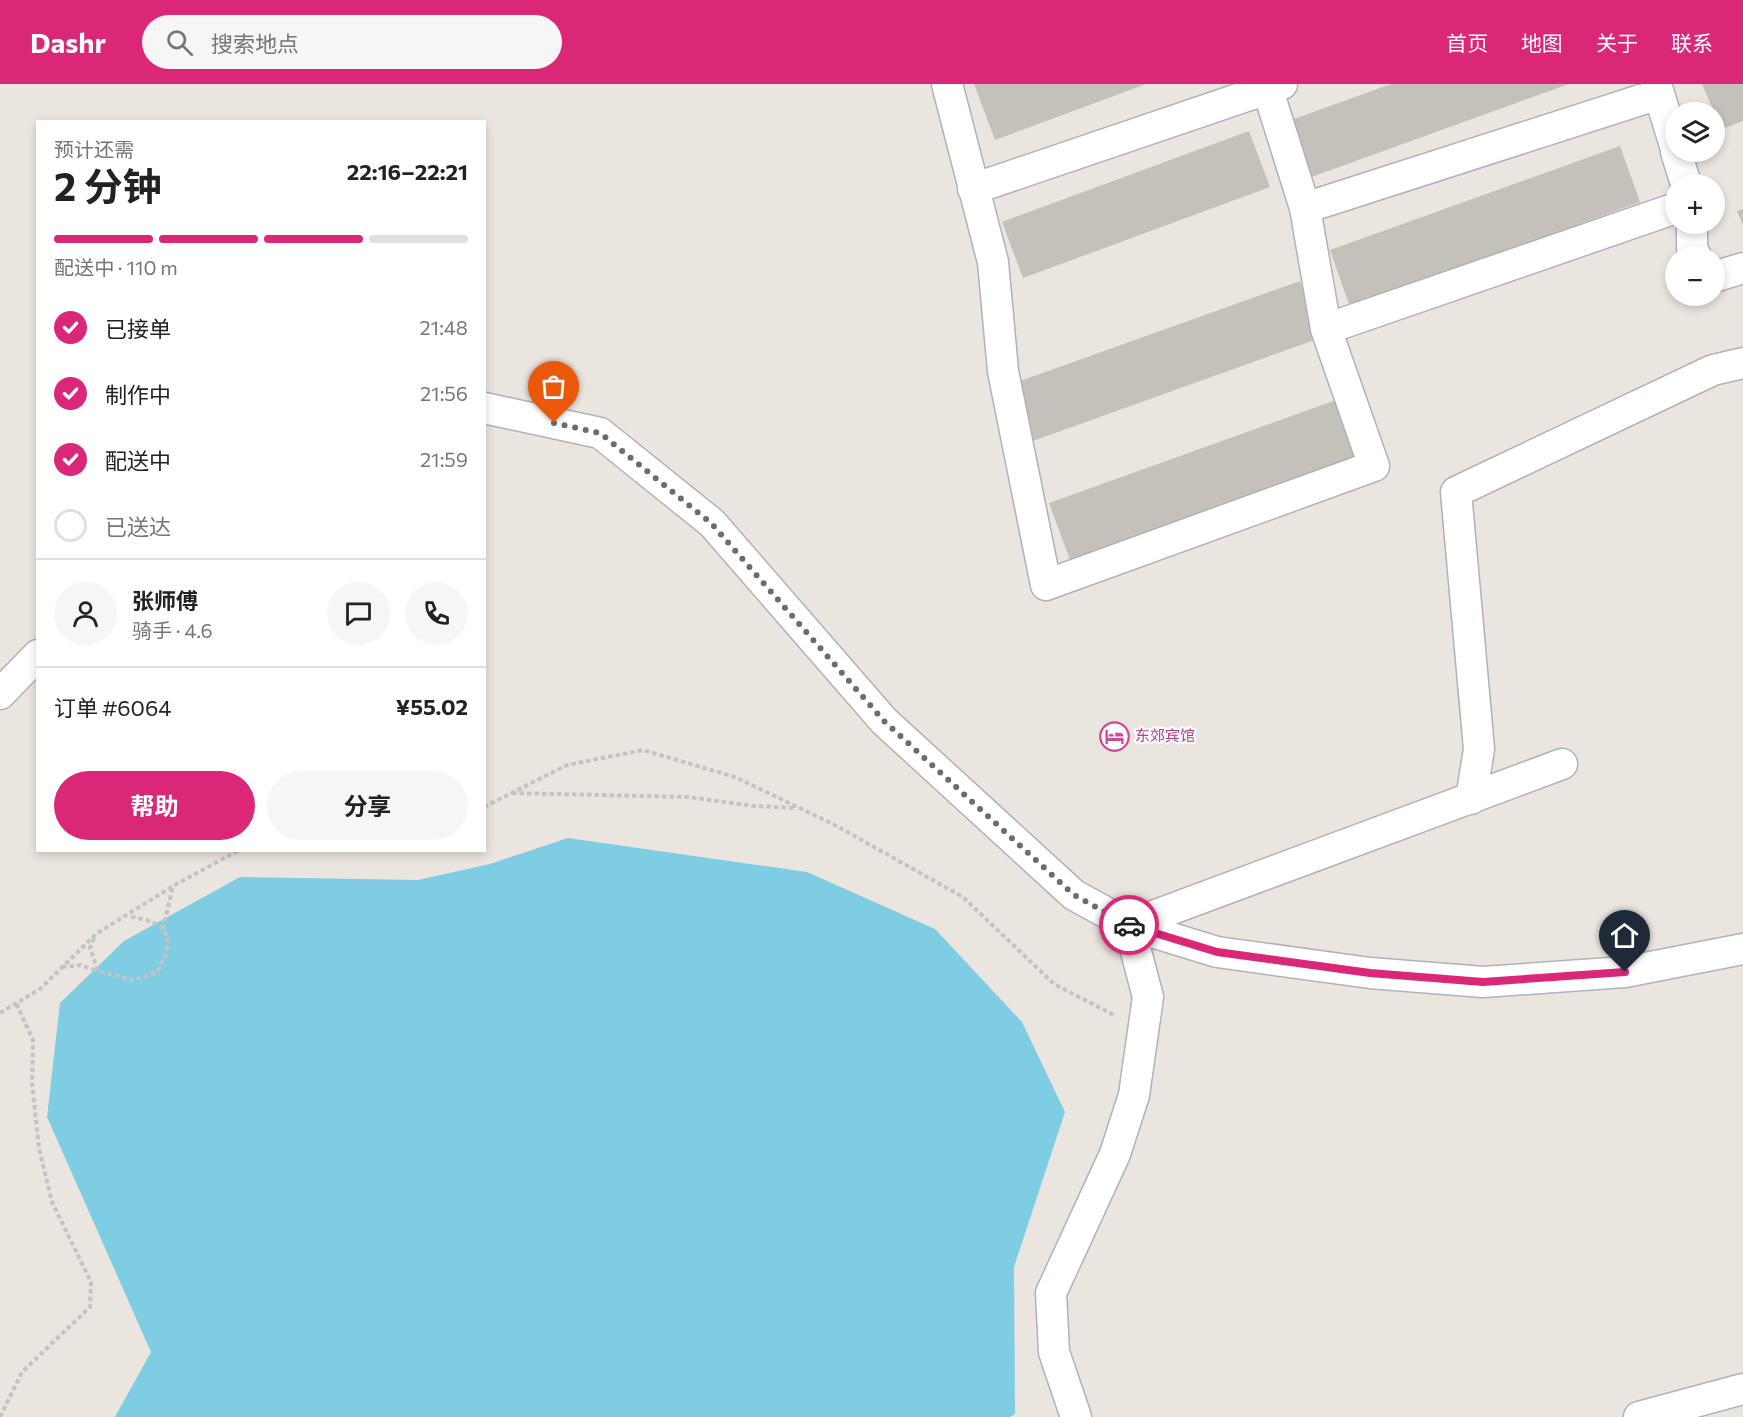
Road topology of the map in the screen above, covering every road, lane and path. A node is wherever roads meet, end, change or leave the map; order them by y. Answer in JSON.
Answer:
{"nodes":[{"id":1,"x":947,"y":84,"type":"edge"},
{"id":2,"x":1272,"y":86,"type":"edge"},
{"id":3,"x":1658,"y":89,"type":"edge"},
{"id":4,"x":1665,"y":113,"type":"edge"},
{"id":5,"x":973,"y":189,"type":"junction"},
{"id":6,"x":1305,"y":208,"type":"junction"},
{"id":7,"x":1665,"y":212,"type":"edge"},
{"id":8,"x":1743,"y":268,"type":"edge"},
{"id":9,"x":1725,"y":274,"type":"edge"},
{"id":10,"x":1326,"y":329,"type":"junction"},
{"id":11,"x":1743,"y":363,"type":"edge"},
{"id":12,"x":486,"y":408,"type":"edge"},
{"id":13,"x":36,"y":656,"type":"edge"},
{"id":14,"x":0,"y":694,"type":"edge"},
{"id":15,"x":1562,"y":764,"type":"dead end"},
{"id":16,"x":511,"y":793,"type":"junction"},
{"id":17,"x":1471,"y":799,"type":"junction"},
{"id":18,"x":486,"y":806,"type":"edge"},
{"id":19,"x":799,"y":808,"type":"junction"},
{"id":20,"x":235,"y":852,"type":"edge"},
{"id":21,"x":173,"y":886,"type":"junction"},
{"id":22,"x":131,"y":917,"type":"dead end"},
{"id":23,"x":1129,"y":925,"type":"junction"},
{"id":24,"x":163,"y":929,"type":"junction"},
{"id":25,"x":96,"y":934,"type":"junction"},
{"id":26,"x":1743,"y":949,"type":"edge"},
{"id":27,"x":62,"y":967,"type":"junction"},
{"id":28,"x":98,"y":971,"type":"junction"},
{"id":29,"x":16,"y":1003,"type":"junction"},
{"id":30,"x":0,"y":1013,"type":"edge"},
{"id":31,"x":1144,"y":1030,"type":"junction"},
{"id":32,"x":1743,"y":1389,"type":"edge"},
{"id":33,"x":0,"y":1417,"type":"edge"},
{"id":34,"x":1076,"y":1417,"type":"edge"},
{"id":35,"x":1639,"y":1417,"type":"edge"}],
"edges":[{"from":1,"to":5,"type":"lane"},
{"from":2,"to":5,"type":"lane"},
{"from":2,"to":6,"type":"lane"},
{"from":3,"to":4,"type":"lane"},
{"from":3,"to":6,"type":"lane"},
{"from":5,"to":10,"type":"lane"},
{"from":6,"to":10,"type":"lane"},
{"from":7,"to":10,"type":"lane"},
{"from":8,"to":9,"type":"lane"},
{"from":11,"to":17,"type":"lane"},
{"from":12,"to":23,"type":"lane"},
{"from":13,"to":14,"type":"lane"},
{"from":15,"to":17,"type":"lane"},
{"from":16,"to":18,"type":"path"},
{"from":16,"to":19,"type":"path"},
{"from":16,"to":19,"type":"path"},
{"from":17,"to":23,"type":"lane"},
{"from":19,"to":31,"type":"path"},
{"from":20,"to":21,"type":"path"},
{"from":21,"to":24,"type":"path"},
{"from":21,"to":25,"type":"path"},
{"from":22,"to":24,"type":"path"},
{"from":23,"to":26,"type":"lane"},
{"from":23,"to":31,"type":"lane"},
{"from":24,"to":28,"type":"path"},
{"from":25,"to":27,"type":"path"},
{"from":25,"to":28,"type":"path"},
{"from":27,"to":28,"type":"path"},
{"from":27,"to":29,"type":"path"},
{"from":29,"to":30,"type":"path"},
{"from":29,"to":33,"type":"path"},
{"from":31,"to":34,"type":"lane"},
{"from":32,"to":35,"type":"lane"}]}
